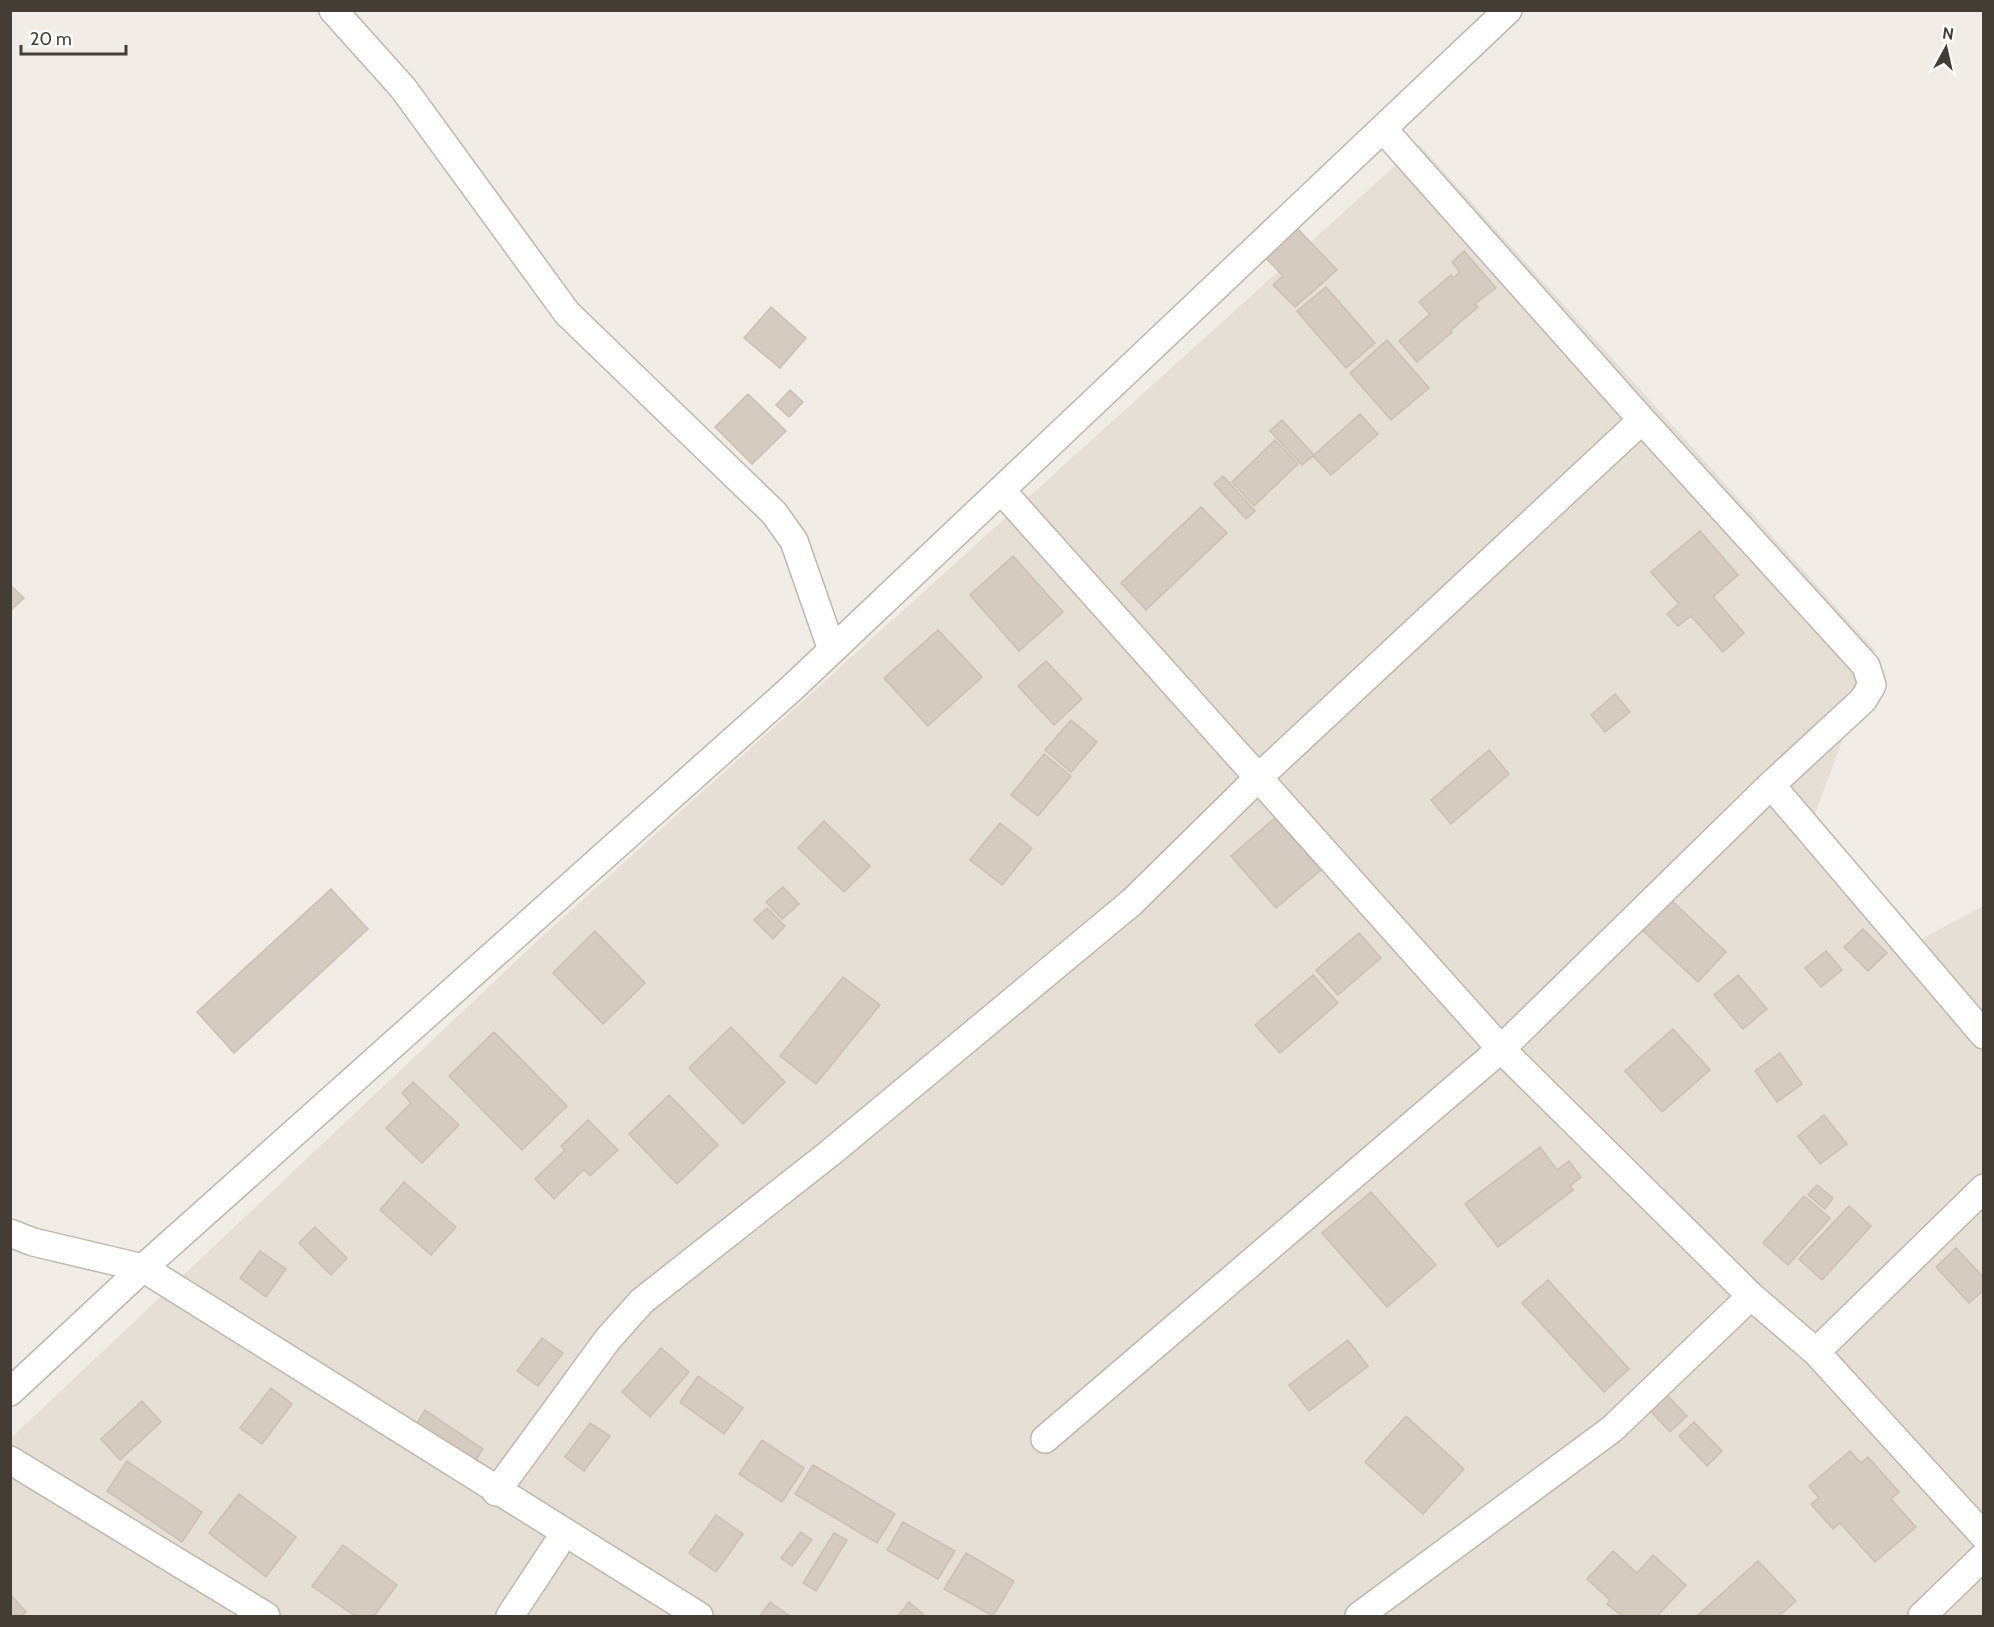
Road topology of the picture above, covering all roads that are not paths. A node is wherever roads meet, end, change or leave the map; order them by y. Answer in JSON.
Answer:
{"nodes":[{"id":1,"x":333,"y":10,"type":"edge"},
{"id":2,"x":1508,"y":10,"type":"edge"},
{"id":3,"x":1383,"y":129,"type":"junction"},
{"id":4,"x":1642,"y":420,"type":"junction"},
{"id":5,"x":1001,"y":490,"type":"junction"},
{"id":6,"x":832,"y":650,"type":"junction"},
{"id":7,"x":1259,"y":777,"type":"junction"},
{"id":8,"x":1771,"y":785,"type":"junction"},
{"id":9,"x":1983,"y":1035,"type":"edge"},
{"id":10,"x":1501,"y":1049,"type":"junction"},
{"id":11,"x":1983,"y":1188,"type":"edge"},
{"id":12,"x":10,"y":1233,"type":"edge"},
{"id":13,"x":143,"y":1268,"type":"junction"},
{"id":14,"x":1750,"y":1296,"type":"junction"},
{"id":15,"x":1816,"y":1352,"type":"junction"},
{"id":16,"x":10,"y":1392,"type":"edge"},
{"id":17,"x":1044,"y":1440,"type":"dead end"},
{"id":18,"x":10,"y":1460,"type":"edge"},
{"id":19,"x":496,"y":1492,"type":"junction"},
{"id":20,"x":564,"y":1534,"type":"junction"},
{"id":21,"x":1983,"y":1536,"type":"edge"},
{"id":22,"x":1983,"y":1556,"type":"edge"},
{"id":23,"x":266,"y":1617,"type":"edge"},
{"id":24,"x":510,"y":1617,"type":"edge"},
{"id":25,"x":699,"y":1617,"type":"edge"},
{"id":26,"x":1359,"y":1617,"type":"edge"},
{"id":27,"x":1922,"y":1617,"type":"edge"}],
"edges":[{"from":1,"to":6,"type":"street"},
{"from":2,"to":3,"type":"street"},
{"from":3,"to":4,"type":"street"},
{"from":3,"to":5,"type":"street"},
{"from":4,"to":7,"type":"street"},
{"from":4,"to":8,"type":"street"},
{"from":5,"to":6,"type":"street"},
{"from":5,"to":7,"type":"street"},
{"from":6,"to":13,"type":"street"},
{"from":7,"to":10,"type":"street"},
{"from":7,"to":19,"type":"street"},
{"from":8,"to":9,"type":"street"},
{"from":8,"to":10,"type":"street"},
{"from":10,"to":14,"type":"street"},
{"from":10,"to":17,"type":"street"},
{"from":11,"to":15,"type":"street"},
{"from":12,"to":13,"type":"street"},
{"from":13,"to":16,"type":"street"},
{"from":13,"to":19,"type":"street"},
{"from":14,"to":15,"type":"street"},
{"from":14,"to":26,"type":"street"},
{"from":15,"to":21,"type":"street"},
{"from":18,"to":23,"type":"street"},
{"from":19,"to":20,"type":"street"},
{"from":20,"to":24,"type":"street"},
{"from":20,"to":25,"type":"street"},
{"from":22,"to":27,"type":"street"}]}
